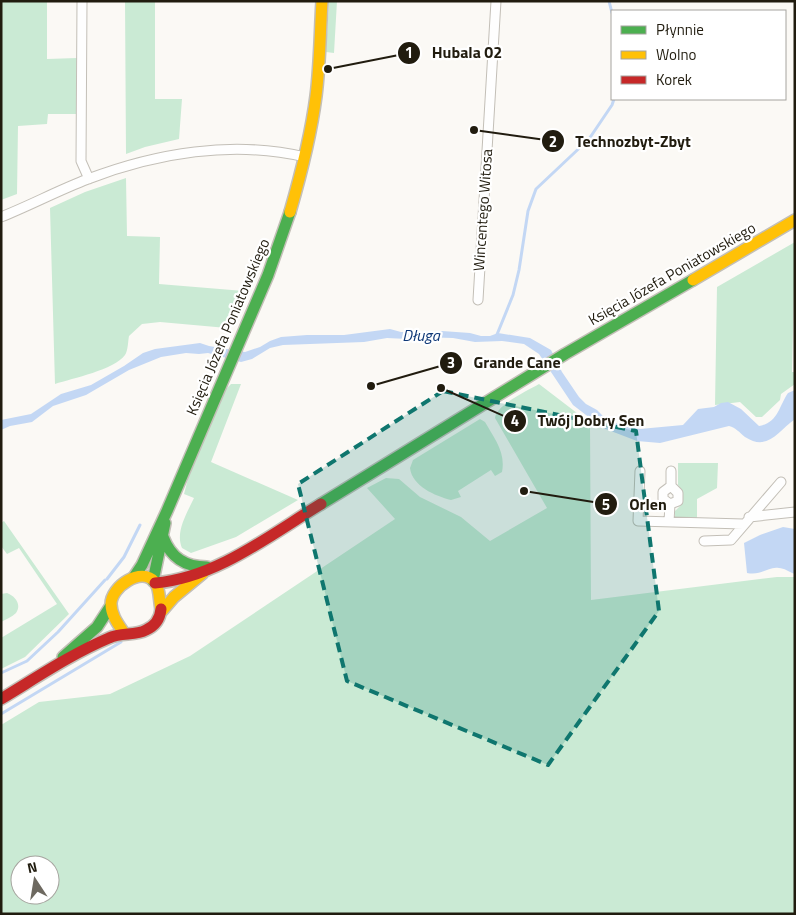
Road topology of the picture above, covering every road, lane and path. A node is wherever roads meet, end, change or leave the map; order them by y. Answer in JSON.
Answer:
{"nodes":[{"id":1,"x":82,"y":1,"type":"edge"},
{"id":2,"x":322,"y":1,"type":"edge"},
{"id":3,"x":496,"y":1,"type":"edge"},
{"id":4,"x":305,"y":157,"type":"junction"},
{"id":5,"x":89,"y":179,"type":"junction"},
{"id":6,"x":1,"y":217,"type":"edge"},
{"id":7,"x":795,"y":220,"type":"edge"},
{"id":8,"x":478,"y":300,"type":"dead end"},
{"id":9,"x":671,"y":471,"type":"dead end"},
{"id":10,"x":640,"y":472,"type":"dead end"},
{"id":11,"x":781,"y":482,"type":"dead end"},
{"id":12,"x":167,"y":511,"type":"junction"},
{"id":13,"x":795,"y":512,"type":"edge"},
{"id":14,"x":746,"y":521,"type":"junction"},
{"id":15,"x":669,"y":522,"type":"junction"},
{"id":16,"x":163,"y":536,"type":"junction"},
{"id":17,"x":704,"y":541,"type":"dead end"},
{"id":18,"x":216,"y":567,"type":"junction"},
{"id":19,"x":205,"y":572,"type":"junction"},
{"id":20,"x":134,"y":577,"type":"junction"},
{"id":21,"x":154,"y":582,"type":"junction"},
{"id":22,"x":110,"y":607,"type":"junction"},
{"id":23,"x":162,"y":611,"type":"junction"},
{"id":24,"x":124,"y":633,"type":"junction"},
{"id":25,"x":49,"y":670,"type":"junction"},
{"id":26,"x":1,"y":699,"type":"edge"}],
"edges":[{"from":1,"to":5,"type":"street"},
{"from":2,"to":4,"type":"main road","name":"Księcia Józefa Poniatowskiego"},
{"from":3,"to":8,"type":"street","name":"Wincentego Witosa"},
{"from":4,"to":5,"type":"street"},
{"from":4,"to":12,"type":"main road","name":"Księcia Józefa Poniatowskiego"},
{"from":5,"to":6,"type":"street"},
{"from":7,"to":18,"type":"main road","name":"Księcia Józefa Poniatowskiego"},
{"from":9,"to":15,"type":"street"},
{"from":10,"to":15,"type":"street"},
{"from":11,"to":14,"type":"street"},
{"from":12,"to":16,"type":"main road","name":"Księcia Józefa Poniatowskiego"},
{"from":12,"to":20,"type":"main road","name":"Księcia Józefa Poniatowskiego"},
{"from":13,"to":14,"type":"street"},
{"from":14,"to":15,"type":"street"},
{"from":14,"to":17,"type":"street"},
{"from":16,"to":18,"type":"main road"},
{"from":16,"to":21,"type":"main road","name":"Księcia Józefa Poniatowskiego"},
{"from":18,"to":19,"type":"main road"},
{"from":19,"to":21,"type":"main road"},
{"from":19,"to":23,"type":"main road"},
{"from":20,"to":21,"type":"main road"},
{"from":20,"to":22,"type":"main road"},
{"from":21,"to":23,"type":"main road"},
{"from":22,"to":24,"type":"main road"},
{"from":22,"to":25,"type":"main road"},
{"from":23,"to":24,"type":"main road"},
{"from":24,"to":25,"type":"main road"},
{"from":25,"to":26,"type":"main road"}]}
